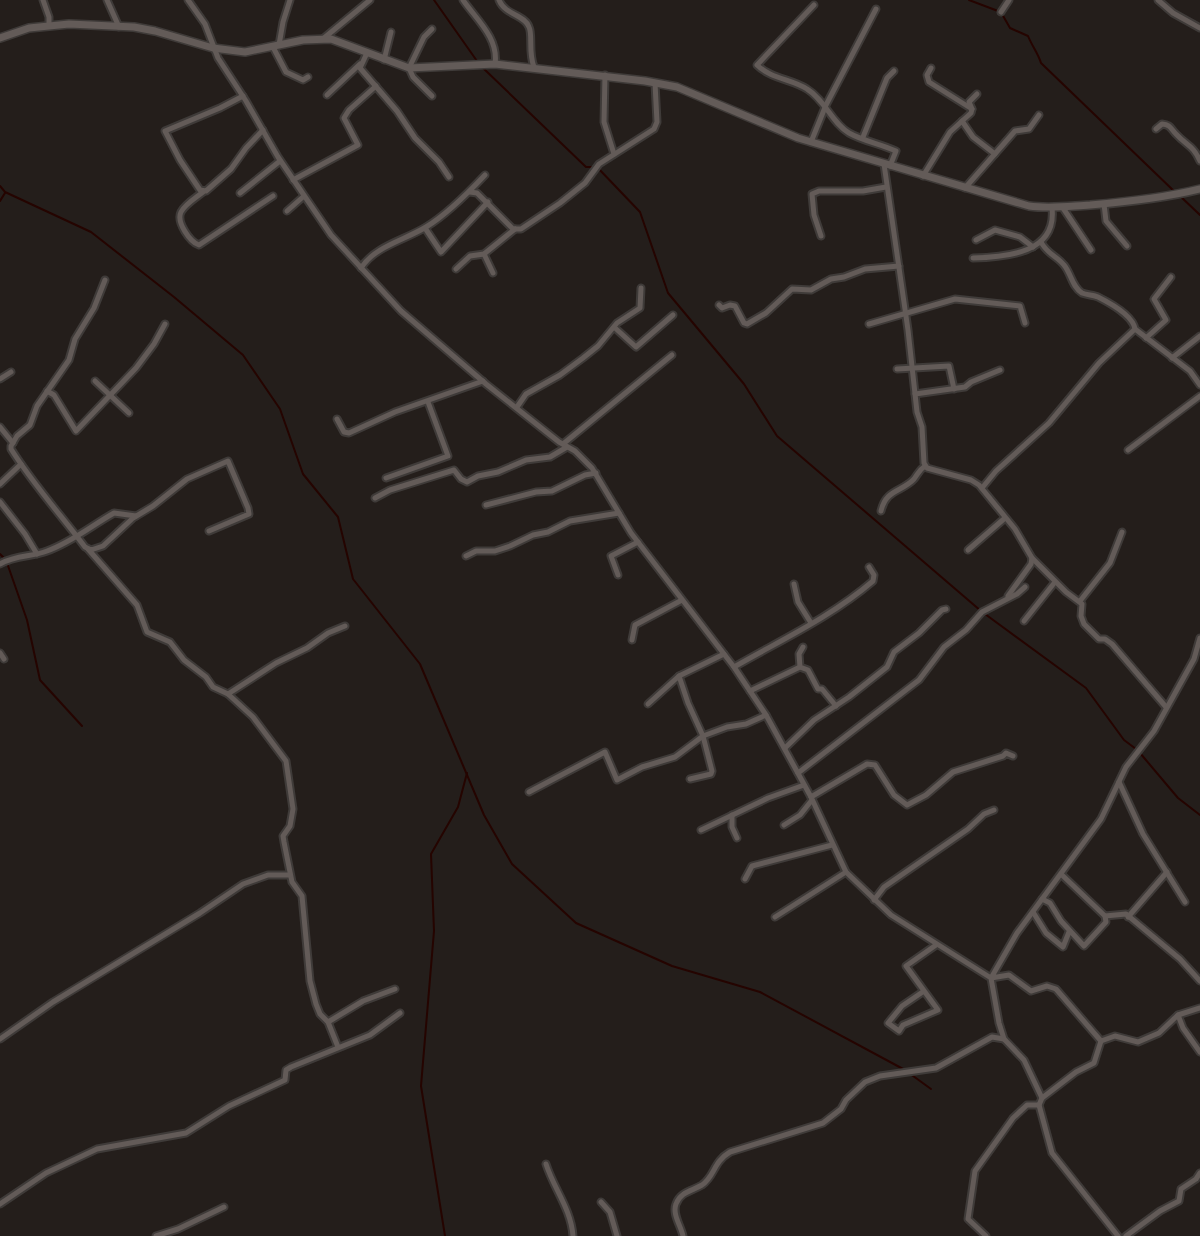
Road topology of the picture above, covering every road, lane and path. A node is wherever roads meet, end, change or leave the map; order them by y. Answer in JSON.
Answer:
{"nodes":[{"id":1,"x":43,"y":0,"type":"edge"},
{"id":2,"x":107,"y":0,"type":"edge"},
{"id":3,"x":188,"y":0,"type":"edge"},
{"id":4,"x":290,"y":0,"type":"edge"},
{"id":5,"x":370,"y":0,"type":"edge"},
{"id":6,"x":463,"y":0,"type":"edge"},
{"id":7,"x":499,"y":0,"type":"edge"},
{"id":8,"x":1009,"y":0,"type":"edge"},
{"id":9,"x":1158,"y":0,"type":"edge"},
{"id":10,"x":814,"y":5,"type":"dead end"},
{"id":11,"x":876,"y":9,"type":"dead end"},
{"id":12,"x":1001,"y":12,"type":"dead end"},
{"id":13,"x":49,"y":26,"type":"junction"},
{"id":14,"x":119,"y":27,"type":"junction"},
{"id":15,"x":1200,"y":28,"type":"edge"},
{"id":16,"x":432,"y":29,"type":"dead end"},
{"id":17,"x":391,"y":32,"type":"dead end"},
{"id":18,"x":0,"y":38,"type":"edge"},
{"id":19,"x":323,"y":39,"type":"junction"},
{"id":20,"x":276,"y":46,"type":"junction"},
{"id":21,"x":213,"y":48,"type":"junction"},
{"id":22,"x":367,"y":53,"type":"junction"},
{"id":23,"x":530,"y":56,"type":"junction"},
{"id":24,"x":384,"y":60,"type":"junction"},
{"id":25,"x":360,"y":64,"type":"junction"},
{"id":26,"x":495,"y":64,"type":"junction"},
{"id":27,"x":518,"y":66,"type":"junction"},
{"id":28,"x":534,"y":67,"type":"junction"},
{"id":29,"x":410,"y":68,"type":"junction"},
{"id":30,"x":931,"y":68,"type":"dead end"},
{"id":31,"x":894,"y":71,"type":"dead end"},
{"id":32,"x":605,"y":75,"type":"junction"},
{"id":33,"x":308,"y":77,"type":"dead end"},
{"id":34,"x":655,"y":83,"type":"junction"},
{"id":35,"x":376,"y":86,"type":"junction"},
{"id":36,"x":977,"y":93,"type":"dead end"},
{"id":37,"x":243,"y":96,"type":"junction"},
{"id":38,"x":327,"y":96,"type":"dead end"},
{"id":39,"x":432,"y":96,"type":"dead end"},
{"id":40,"x":826,"y":105,"type":"junction"},
{"id":41,"x":972,"y":109,"type":"junction"},
{"id":42,"x":1039,"y":115,"type":"dead end"},
{"id":43,"x":962,"y":121,"type":"junction"},
{"id":44,"x":1156,"y":129,"type":"dead end"},
{"id":45,"x":263,"y":130,"type":"junction"},
{"id":46,"x":863,"y":137,"type":"junction"},
{"id":47,"x":811,"y":142,"type":"junction"},
{"id":48,"x":614,"y":154,"type":"junction"},
{"id":49,"x":995,"y":154,"type":"junction"},
{"id":50,"x":280,"y":161,"type":"junction"},
{"id":51,"x":1200,"y":161,"type":"edge"},
{"id":52,"x":887,"y":165,"type":"junction"},
{"id":53,"x":485,"y":175,"type":"dead end"},
{"id":54,"x":923,"y":176,"type":"junction"},
{"id":55,"x":449,"y":177,"type":"dead end"},
{"id":56,"x":293,"y":180,"type":"junction"},
{"id":57,"x":886,"y":187,"type":"junction"},
{"id":58,"x":965,"y":188,"type":"junction"},
{"id":59,"x":1200,"y":189,"type":"edge"},
{"id":60,"x":470,"y":191,"type":"junction"},
{"id":61,"x":203,"y":192,"type":"junction"},
{"id":62,"x":240,"y":193,"type":"dead end"},
{"id":63,"x":273,"y":196,"type":"dead end"},
{"id":64,"x":304,"y":196,"type":"junction"},
{"id":65,"x":488,"y":202,"type":"junction"},
{"id":66,"x":1104,"y":204,"type":"junction"},
{"id":67,"x":1052,"y":208,"type":"junction"},
{"id":68,"x":1063,"y":208,"type":"junction"},
{"id":69,"x":287,"y":211,"type":"dead end"},
{"id":70,"x":425,"y":228,"type":"junction"},
{"id":71,"x":515,"y":229,"type":"junction"},
{"id":72,"x":821,"y":236,"type":"dead end"},
{"id":73,"x":976,"y":240,"type":"dead end"},
{"id":74,"x":1041,"y":242,"type":"junction"},
{"id":75,"x":1127,"y":246,"type":"dead end"},
{"id":76,"x":1033,"y":247,"type":"junction"},
{"id":77,"x":1091,"y":250,"type":"dead end"},
{"id":78,"x":484,"y":254,"type":"junction"},
{"id":79,"x":973,"y":258,"type":"dead end"},
{"id":80,"x":899,"y":266,"type":"junction"},
{"id":81,"x":361,"y":268,"type":"junction"},
{"id":82,"x":456,"y":269,"type":"dead end"},
{"id":83,"x":493,"y":273,"type":"dead end"},
{"id":84,"x":1171,"y":277,"type":"dead end"},
{"id":85,"x":105,"y":280,"type":"dead end"},
{"id":86,"x":641,"y":288,"type":"dead end"},
{"id":87,"x":719,"y":304,"type":"dead end"},
{"id":88,"x":906,"y":312,"type":"junction"},
{"id":89,"x":673,"y":315,"type":"dead end"},
{"id":90,"x":1025,"y":323,"type":"dead end"},
{"id":91,"x":165,"y":324,"type":"dead end"},
{"id":92,"x":869,"y":324,"type":"dead end"},
{"id":93,"x":614,"y":327,"type":"junction"},
{"id":94,"x":1135,"y":329,"type":"junction"},
{"id":95,"x":1200,"y":336,"type":"edge"},
{"id":96,"x":1146,"y":338,"type":"junction"},
{"id":97,"x":672,"y":355,"type":"dead end"},
{"id":98,"x":1172,"y":358,"type":"junction"},
{"id":99,"x":912,"y":368,"type":"junction"},
{"id":100,"x":897,"y":369,"type":"dead end"},
{"id":101,"x":1000,"y":370,"type":"dead end"},
{"id":102,"x":11,"y":372,"type":"dead end"},
{"id":103,"x":0,"y":379,"type":"edge"},
{"id":104,"x":95,"y":381,"type":"dead end"},
{"id":105,"x":484,"y":382,"type":"junction"},
{"id":106,"x":1200,"y":385,"type":"edge"},
{"id":107,"x":954,"y":389,"type":"junction"},
{"id":108,"x":47,"y":391,"type":"junction"},
{"id":109,"x":109,"y":394,"type":"junction"},
{"id":110,"x":915,"y":394,"type":"junction"},
{"id":111,"x":1200,"y":396,"type":"edge"},
{"id":112,"x":428,"y":402,"type":"junction"},
{"id":113,"x":517,"y":407,"type":"junction"},
{"id":114,"x":129,"y":413,"type":"dead end"},
{"id":115,"x":337,"y":419,"type":"dead end"},
{"id":116,"x":0,"y":428,"type":"edge"},
{"id":117,"x":13,"y":443,"type":"junction"},
{"id":118,"x":565,"y":445,"type":"junction"},
{"id":119,"x":1128,"y":450,"type":"dead end"},
{"id":120,"x":21,"y":464,"type":"junction"},
{"id":121,"x":925,"y":466,"type":"junction"},
{"id":122,"x":596,"y":474,"type":"junction"},
{"id":123,"x":386,"y":478,"type":"dead end"},
{"id":124,"x":0,"y":484,"type":"edge"},
{"id":125,"x":982,"y":488,"type":"junction"},
{"id":126,"x":375,"y":498,"type":"dead end"},
{"id":127,"x":0,"y":502,"type":"edge"},
{"id":128,"x":486,"y":505,"type":"dead end"},
{"id":129,"x":881,"y":511,"type":"dead end"},
{"id":130,"x":619,"y":513,"type":"junction"},
{"id":131,"x":136,"y":516,"type":"junction"},
{"id":132,"x":1005,"y":518,"type":"junction"},
{"id":133,"x":209,"y":531,"type":"dead end"},
{"id":134,"x":1122,"y":532,"type":"dead end"},
{"id":135,"x":78,"y":537,"type":"junction"},
{"id":136,"x":638,"y":542,"type":"junction"},
{"id":137,"x":88,"y":549,"type":"junction"},
{"id":138,"x":968,"y":550,"type":"dead end"},
{"id":139,"x":37,"y":554,"type":"junction"},
{"id":140,"x":466,"y":556,"type":"dead end"},
{"id":141,"x":1032,"y":558,"type":"junction"},
{"id":142,"x":0,"y":564,"type":"edge"},
{"id":143,"x":869,"y":567,"type":"dead end"},
{"id":144,"x":618,"y":575,"type":"dead end"},
{"id":145,"x":1055,"y":582,"type":"junction"},
{"id":146,"x":794,"y":584,"type":"dead end"},
{"id":147,"x":1025,"y":586,"type":"dead end"},
{"id":148,"x":1008,"y":598,"type":"junction"},
{"id":149,"x":682,"y":600,"type":"junction"},
{"id":150,"x":1080,"y":601,"type":"junction"},
{"id":151,"x":946,"y":609,"type":"dead end"},
{"id":152,"x":1024,"y":621,"type":"dead end"},
{"id":153,"x":811,"y":623,"type":"junction"},
{"id":154,"x":345,"y":626,"type":"dead end"},
{"id":155,"x":1200,"y":638,"type":"edge"},
{"id":156,"x":632,"y":640,"type":"dead end"},
{"id":157,"x":803,"y":648,"type":"dead end"},
{"id":158,"x":724,"y":654,"type":"junction"},
{"id":159,"x":734,"y":667,"type":"junction"},
{"id":160,"x":800,"y":667,"type":"junction"},
{"id":161,"x":680,"y":676,"type":"junction"},
{"id":162,"x":750,"y":691,"type":"junction"},
{"id":163,"x":228,"y":694,"type":"junction"},
{"id":164,"x":648,"y":704,"type":"dead end"},
{"id":165,"x":836,"y":705,"type":"junction"},
{"id":166,"x":1166,"y":707,"type":"junction"},
{"id":167,"x":766,"y":715,"type":"junction"},
{"id":168,"x":704,"y":736,"type":"junction"},
{"id":169,"x":785,"y":748,"type":"junction"},
{"id":170,"x":1013,"y":756,"type":"dead end"},
{"id":171,"x":798,"y":773,"type":"junction"},
{"id":172,"x":690,"y":779,"type":"dead end"},
{"id":173,"x":1119,"y":782,"type":"junction"},
{"id":174,"x":804,"y":785,"type":"junction"},
{"id":175,"x":529,"y":792,"type":"dead end"},
{"id":176,"x":811,"y":799,"type":"junction"},
{"id":177,"x":994,"y":810,"type":"dead end"},
{"id":178,"x":732,"y":815,"type":"junction"},
{"id":179,"x":784,"y":825,"type":"dead end"},
{"id":180,"x":701,"y":830,"type":"dead end"},
{"id":181,"x":737,"y":838,"type":"dead end"},
{"id":182,"x":832,"y":845,"type":"junction"},
{"id":183,"x":846,"y":872,"type":"junction"},
{"id":184,"x":1167,"y":872,"type":"junction"},
{"id":185,"x":1061,"y":874,"type":"junction"},
{"id":186,"x":290,"y":875,"type":"junction"},
{"id":187,"x":745,"y":879,"type":"dead end"},
{"id":188,"x":1042,"y":899,"type":"junction"},
{"id":189,"x":874,"y":900,"type":"junction"},
{"id":190,"x":1185,"y":902,"type":"dead end"},
{"id":191,"x":1032,"y":912,"type":"junction"},
{"id":192,"x":1105,"y":916,"type":"junction"},
{"id":193,"x":775,"y":917,"type":"dead end"},
{"id":194,"x":1128,"y":917,"type":"junction"},
{"id":195,"x":1069,"y":932,"type":"junction"},
{"id":196,"x":936,"y":945,"type":"junction"},
{"id":197,"x":991,"y":978,"type":"junction"},
{"id":198,"x":1200,"y":981,"type":"edge"},
{"id":199,"x":395,"y":989,"type":"dead end"},
{"id":200,"x":924,"y":991,"type":"junction"},
{"id":201,"x":1200,"y":1008,"type":"edge"},
{"id":202,"x":400,"y":1013,"type":"dead end"},
{"id":203,"x":1178,"y":1015,"type":"junction"},
{"id":204,"x":328,"y":1022,"type":"junction"},
{"id":205,"x":0,"y":1039,"type":"edge"},
{"id":206,"x":1004,"y":1039,"type":"junction"},
{"id":207,"x":1101,"y":1041,"type":"junction"},
{"id":208,"x":338,"y":1047,"type":"junction"},
{"id":209,"x":1200,"y":1052,"type":"edge"},
{"id":210,"x":1040,"y":1102,"type":"junction"},
{"id":211,"x":546,"y":1164,"type":"dead end"},
{"id":212,"x":1200,"y":1173,"type":"edge"},
{"id":213,"x":601,"y":1202,"type":"dead end"},
{"id":214,"x":0,"y":1204,"type":"edge"},
{"id":215,"x":224,"y":1207,"type":"dead end"},
{"id":216,"x":614,"y":1235,"type":"edge"},
{"id":217,"x":156,"y":1236,"type":"edge"},
{"id":218,"x":573,"y":1236,"type":"edge"},
{"id":219,"x":683,"y":1236,"type":"edge"},
{"id":220,"x":986,"y":1236,"type":"edge"},
{"id":221,"x":1118,"y":1236,"type":"edge"},
{"id":222,"x":1126,"y":1236,"type":"edge"}],
"edges":[{"from":1,"to":13,"type":"street"},
{"from":2,"to":14,"type":"street"},
{"from":3,"to":21,"type":"street"},
{"from":4,"to":20,"type":"street"},
{"from":5,"to":19,"type":"street"},
{"from":6,"to":26,"type":"street"},
{"from":7,"to":23,"type":"street"},
{"from":8,"to":12,"type":"street"},
{"from":9,"to":15,"type":"street"},
{"from":10,"to":40,"type":"street"},
{"from":11,"to":40,"type":"street"},
{"from":13,"to":14,"type":"main road"},
{"from":13,"to":18,"type":"main road"},
{"from":14,"to":21,"type":"main road"},
{"from":16,"to":29,"type":"street"},
{"from":17,"to":24,"type":"street"},
{"from":19,"to":20,"type":"main road"},
{"from":19,"to":22,"type":"main road"},
{"from":20,"to":21,"type":"main road"},
{"from":20,"to":33,"type":"street"},
{"from":21,"to":37,"type":"street"},
{"from":22,"to":24,"type":"main road"},
{"from":22,"to":25,"type":"street"},
{"from":23,"to":27,"type":"street"},
{"from":23,"to":28,"type":"street"},
{"from":24,"to":29,"type":"main road"},
{"from":25,"to":35,"type":"street"},
{"from":25,"to":38,"type":"street"},
{"from":26,"to":27,"type":"main road"},
{"from":26,"to":29,"type":"main road"},
{"from":27,"to":28,"type":"main road"},
{"from":28,"to":32,"type":"main road"},
{"from":29,"to":39,"type":"street"},
{"from":30,"to":41,"type":"street"},
{"from":31,"to":46,"type":"street"},
{"from":32,"to":34,"type":"main road"},
{"from":32,"to":48,"type":"street"},
{"from":34,"to":47,"type":"main road"},
{"from":34,"to":48,"type":"street"},
{"from":35,"to":55,"type":"street"},
{"from":35,"to":56,"type":"street"},
{"from":36,"to":41,"type":"street"},
{"from":37,"to":45,"type":"street"},
{"from":37,"to":61,"type":"street"},
{"from":40,"to":46,"type":"street"},
{"from":40,"to":47,"type":"street"},
{"from":41,"to":43,"type":"street"},
{"from":42,"to":49,"type":"street"},
{"from":43,"to":49,"type":"street"},
{"from":43,"to":54,"type":"street"},
{"from":44,"to":51,"type":"street"},
{"from":45,"to":50,"type":"street"},
{"from":45,"to":61,"type":"street"},
{"from":46,"to":52,"type":"street"},
{"from":47,"to":52,"type":"main road"},
{"from":48,"to":71,"type":"street"},
{"from":49,"to":58,"type":"street"},
{"from":50,"to":56,"type":"street"},
{"from":50,"to":62,"type":"street"},
{"from":52,"to":54,"type":"main road"},
{"from":52,"to":57,"type":"street"},
{"from":53,"to":60,"type":"street"},
{"from":54,"to":58,"type":"main road"},
{"from":56,"to":64,"type":"street"},
{"from":57,"to":72,"type":"street"},
{"from":57,"to":80,"type":"street"},
{"from":58,"to":67,"type":"main road"},
{"from":59,"to":66,"type":"main road"},
{"from":60,"to":65,"type":"street"},
{"from":60,"to":70,"type":"street"},
{"from":61,"to":63,"type":"street"},
{"from":64,"to":69,"type":"street"},
{"from":64,"to":81,"type":"street"},
{"from":65,"to":70,"type":"street"},
{"from":65,"to":71,"type":"street"},
{"from":66,"to":68,"type":"main road"},
{"from":66,"to":75,"type":"street"},
{"from":67,"to":68,"type":"main road"},
{"from":67,"to":74,"type":"street"},
{"from":68,"to":77,"type":"street"},
{"from":70,"to":81,"type":"street"},
{"from":71,"to":78,"type":"street"},
{"from":73,"to":76,"type":"street"},
{"from":74,"to":76,"type":"street"},
{"from":74,"to":94,"type":"street"},
{"from":76,"to":79,"type":"street"},
{"from":78,"to":82,"type":"street"},
{"from":78,"to":83,"type":"street"},
{"from":80,"to":87,"type":"street"},
{"from":80,"to":88,"type":"street"},
{"from":81,"to":105,"type":"street"},
{"from":84,"to":96,"type":"street"},
{"from":85,"to":108,"type":"street"},
{"from":86,"to":93,"type":"street"},
{"from":88,"to":90,"type":"street"},
{"from":88,"to":92,"type":"street"},
{"from":88,"to":99,"type":"street"},
{"from":89,"to":93,"type":"street"},
{"from":91,"to":109,"type":"street"},
{"from":93,"to":113,"type":"street"},
{"from":94,"to":96,"type":"street"},
{"from":94,"to":125,"type":"street"},
{"from":95,"to":98,"type":"street"},
{"from":96,"to":98,"type":"street"},
{"from":97,"to":118,"type":"street"},
{"from":98,"to":106,"type":"street"},
{"from":99,"to":100,"type":"street"},
{"from":99,"to":107,"type":"street"},
{"from":99,"to":110,"type":"street"},
{"from":101,"to":107,"type":"street"},
{"from":102,"to":103,"type":"street"},
{"from":104,"to":109,"type":"street"},
{"from":105,"to":112,"type":"street"},
{"from":105,"to":113,"type":"street"},
{"from":107,"to":110,"type":"street"},
{"from":108,"to":109,"type":"street"},
{"from":108,"to":117,"type":"street"},
{"from":109,"to":114,"type":"street"},
{"from":110,"to":121,"type":"street"},
{"from":111,"to":119,"type":"street"},
{"from":112,"to":115,"type":"street"},
{"from":112,"to":123,"type":"street"},
{"from":113,"to":118,"type":"street"},
{"from":116,"to":117,"type":"street"},
{"from":117,"to":120,"type":"street"},
{"from":118,"to":122,"type":"street"},
{"from":118,"to":126,"type":"street"},
{"from":120,"to":124,"type":"street"},
{"from":120,"to":135,"type":"street"},
{"from":121,"to":125,"type":"street"},
{"from":121,"to":129,"type":"street"},
{"from":122,"to":128,"type":"street"},
{"from":122,"to":130,"type":"street"},
{"from":125,"to":132,"type":"street"},
{"from":127,"to":139,"type":"street"},
{"from":130,"to":136,"type":"street"},
{"from":130,"to":140,"type":"street"},
{"from":131,"to":133,"type":"street"},
{"from":131,"to":135,"type":"street"},
{"from":131,"to":137,"type":"street"},
{"from":132,"to":138,"type":"street"},
{"from":132,"to":141,"type":"street"},
{"from":134,"to":150,"type":"street"},
{"from":135,"to":137,"type":"street"},
{"from":135,"to":139,"type":"street"},
{"from":136,"to":144,"type":"street"},
{"from":136,"to":149,"type":"street"},
{"from":137,"to":163,"type":"street"},
{"from":139,"to":142,"type":"street"},
{"from":141,"to":145,"type":"street"},
{"from":141,"to":148,"type":"street"},
{"from":143,"to":153,"type":"street"},
{"from":145,"to":150,"type":"street"},
{"from":145,"to":152,"type":"street"},
{"from":146,"to":153,"type":"street"},
{"from":147,"to":148,"type":"street"},
{"from":148,"to":171,"type":"street"},
{"from":149,"to":156,"type":"street"},
{"from":149,"to":158,"type":"street"},
{"from":150,"to":166,"type":"street"},
{"from":151,"to":165,"type":"street"},
{"from":153,"to":159,"type":"street"},
{"from":154,"to":163,"type":"street"},
{"from":155,"to":166,"type":"street"},
{"from":157,"to":160,"type":"street"},
{"from":158,"to":159,"type":"street"},
{"from":158,"to":161,"type":"street"},
{"from":159,"to":162,"type":"street"},
{"from":160,"to":162,"type":"street"},
{"from":160,"to":165,"type":"street"},
{"from":161,"to":164,"type":"street"},
{"from":161,"to":168,"type":"street"},
{"from":162,"to":167,"type":"street"},
{"from":163,"to":186,"type":"street"},
{"from":165,"to":169,"type":"street"},
{"from":166,"to":173,"type":"street"},
{"from":167,"to":168,"type":"street"},
{"from":167,"to":169,"type":"street"},
{"from":168,"to":172,"type":"street"},
{"from":168,"to":175,"type":"street"},
{"from":169,"to":171,"type":"street"},
{"from":170,"to":176,"type":"street"},
{"from":171,"to":174,"type":"street"},
{"from":173,"to":184,"type":"street"},
{"from":173,"to":185,"type":"street"},
{"from":174,"to":176,"type":"street"},
{"from":174,"to":178,"type":"street"},
{"from":176,"to":179,"type":"street"},
{"from":176,"to":182,"type":"street"},
{"from":177,"to":189,"type":"street"},
{"from":178,"to":180,"type":"street"},
{"from":178,"to":181,"type":"street"},
{"from":182,"to":183,"type":"street"},
{"from":182,"to":187,"type":"street"},
{"from":183,"to":189,"type":"street"},
{"from":183,"to":193,"type":"street"},
{"from":184,"to":190,"type":"street"},
{"from":184,"to":194,"type":"street"},
{"from":185,"to":188,"type":"street"},
{"from":185,"to":192,"type":"street"},
{"from":186,"to":204,"type":"street"},
{"from":186,"to":205,"type":"street"},
{"from":188,"to":191,"type":"street"},
{"from":188,"to":195,"type":"street"},
{"from":189,"to":196,"type":"street"},
{"from":191,"to":195,"type":"street"},
{"from":191,"to":197,"type":"street"},
{"from":192,"to":194,"type":"street"},
{"from":192,"to":195,"type":"street"},
{"from":194,"to":198,"type":"street"},
{"from":196,"to":197,"type":"street"},
{"from":196,"to":200,"type":"street"},
{"from":197,"to":206,"type":"street"},
{"from":197,"to":207,"type":"street"},
{"from":199,"to":204,"type":"street"},
{"from":200,"to":200,"type":"street"},
{"from":201,"to":203,"type":"street"},
{"from":202,"to":208,"type":"street"},
{"from":203,"to":207,"type":"street"},
{"from":203,"to":209,"type":"street"},
{"from":204,"to":208,"type":"street"},
{"from":206,"to":210,"type":"street"},
{"from":206,"to":219,"type":"street"},
{"from":207,"to":210,"type":"street"},
{"from":208,"to":214,"type":"street"},
{"from":210,"to":220,"type":"street"},
{"from":210,"to":221,"type":"street"},
{"from":211,"to":218,"type":"street"},
{"from":212,"to":222,"type":"street"},
{"from":213,"to":216,"type":"street"},
{"from":215,"to":217,"type":"street"}]}
